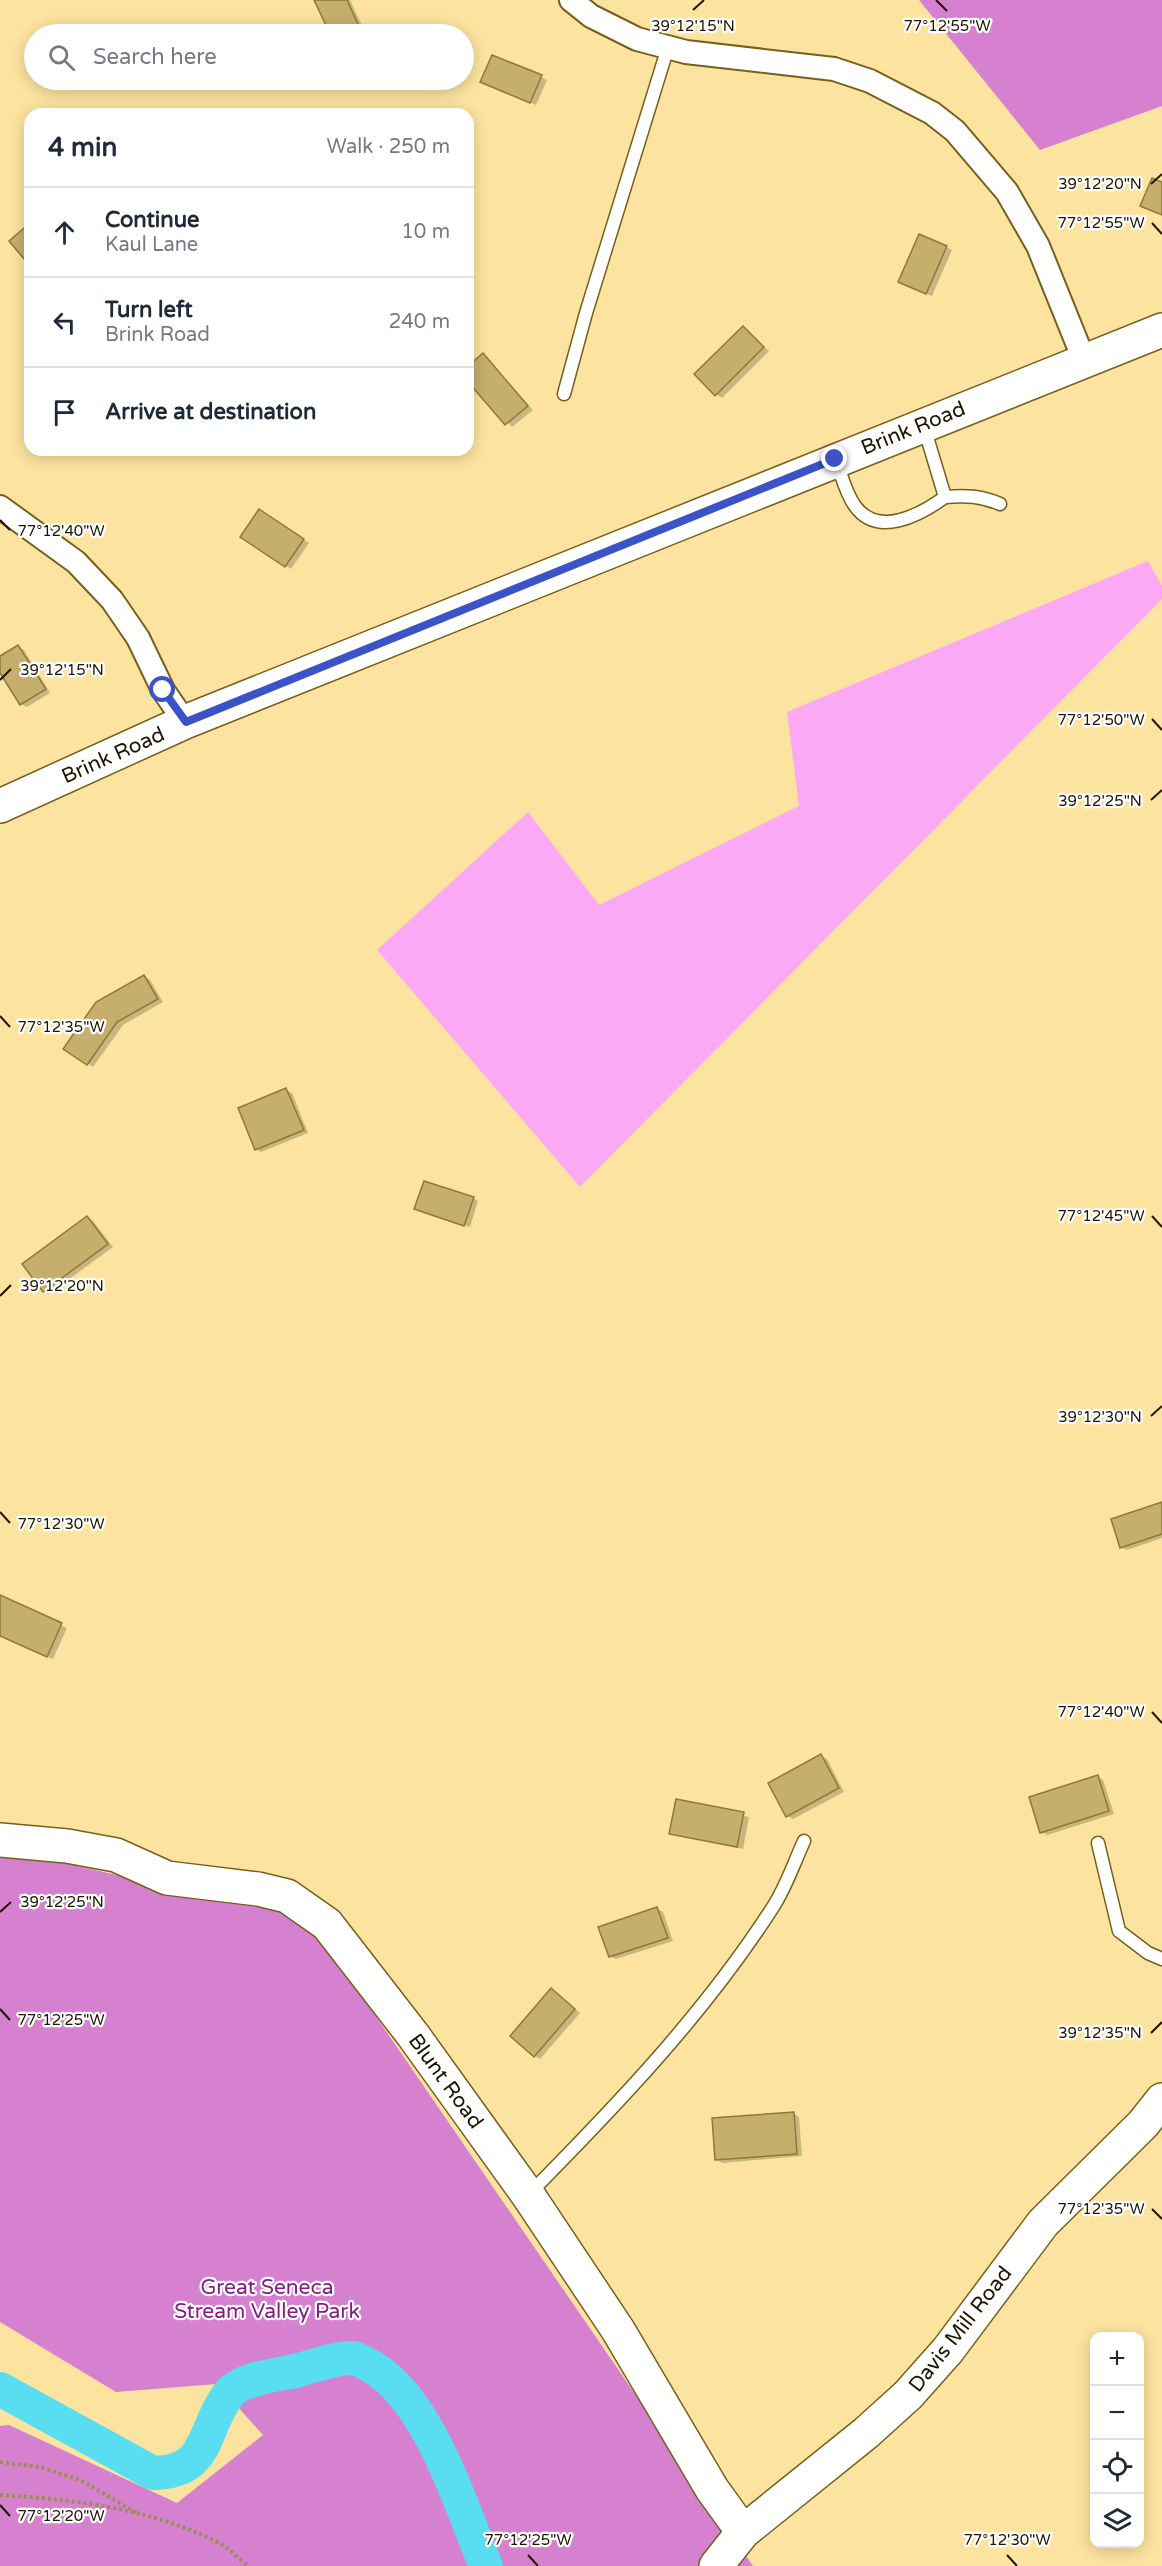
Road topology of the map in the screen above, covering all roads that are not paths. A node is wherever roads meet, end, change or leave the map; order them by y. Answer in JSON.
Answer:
{"nodes":[{"id":1,"x":571,"y":0,"type":"edge"},
{"id":2,"x":669,"y":47,"type":"junction"},
{"id":3,"x":1162,"y":330,"type":"edge"},
{"id":4,"x":1084,"y":360,"type":"junction"},
{"id":5,"x":564,"y":394,"type":"dead end"},
{"id":6,"x":923,"y":424,"type":"junction"},
{"id":7,"x":835,"y":459,"type":"junction"},
{"id":8,"x":945,"y":497,"type":"junction"},
{"id":9,"x":1000,"y":504,"type":"dead end"},
{"id":10,"x":0,"y":507,"type":"edge"},
{"id":11,"x":186,"y":722,"type":"junction"},
{"id":12,"x":0,"y":806,"type":"edge"},
{"id":13,"x":0,"y":1840,"type":"edge"},
{"id":14,"x":804,"y":1841,"type":"dead end"},
{"id":15,"x":1098,"y":1843,"type":"dead end"},
{"id":16,"x":1162,"y":1959,"type":"edge"},
{"id":17,"x":1162,"y":2100,"type":"edge"},
{"id":18,"x":528,"y":2195,"type":"junction"},
{"id":19,"x":743,"y":2532,"type":"junction"},
{"id":20,"x":716,"y":2566,"type":"edge"}],
"edges":[{"from":1,"to":2,"type":"street"},
{"from":2,"to":4,"type":"street"},
{"from":2,"to":5,"type":"lane"},
{"from":3,"to":4,"type":"street","name":"Brink Road"},
{"from":4,"to":6,"type":"street","name":"Brink Road"},
{"from":6,"to":7,"type":"street","name":"Brink Road"},
{"from":6,"to":8,"type":"lane"},
{"from":7,"to":8,"type":"lane"},
{"from":7,"to":11,"type":"street","name":"Brink Road"},
{"from":8,"to":9,"type":"lane"},
{"from":10,"to":11,"type":"street"},
{"from":11,"to":12,"type":"street","name":"Brink Road"},
{"from":13,"to":18,"type":"street","name":"Blunt Road"},
{"from":14,"to":18,"type":"lane"},
{"from":15,"to":16,"type":"lane"},
{"from":17,"to":19,"type":"street","name":"Davis Mill Road"},
{"from":18,"to":19,"type":"street","name":"Blunt Road"},
{"from":19,"to":20,"type":"street","name":"Davis Mill Road"}]}
